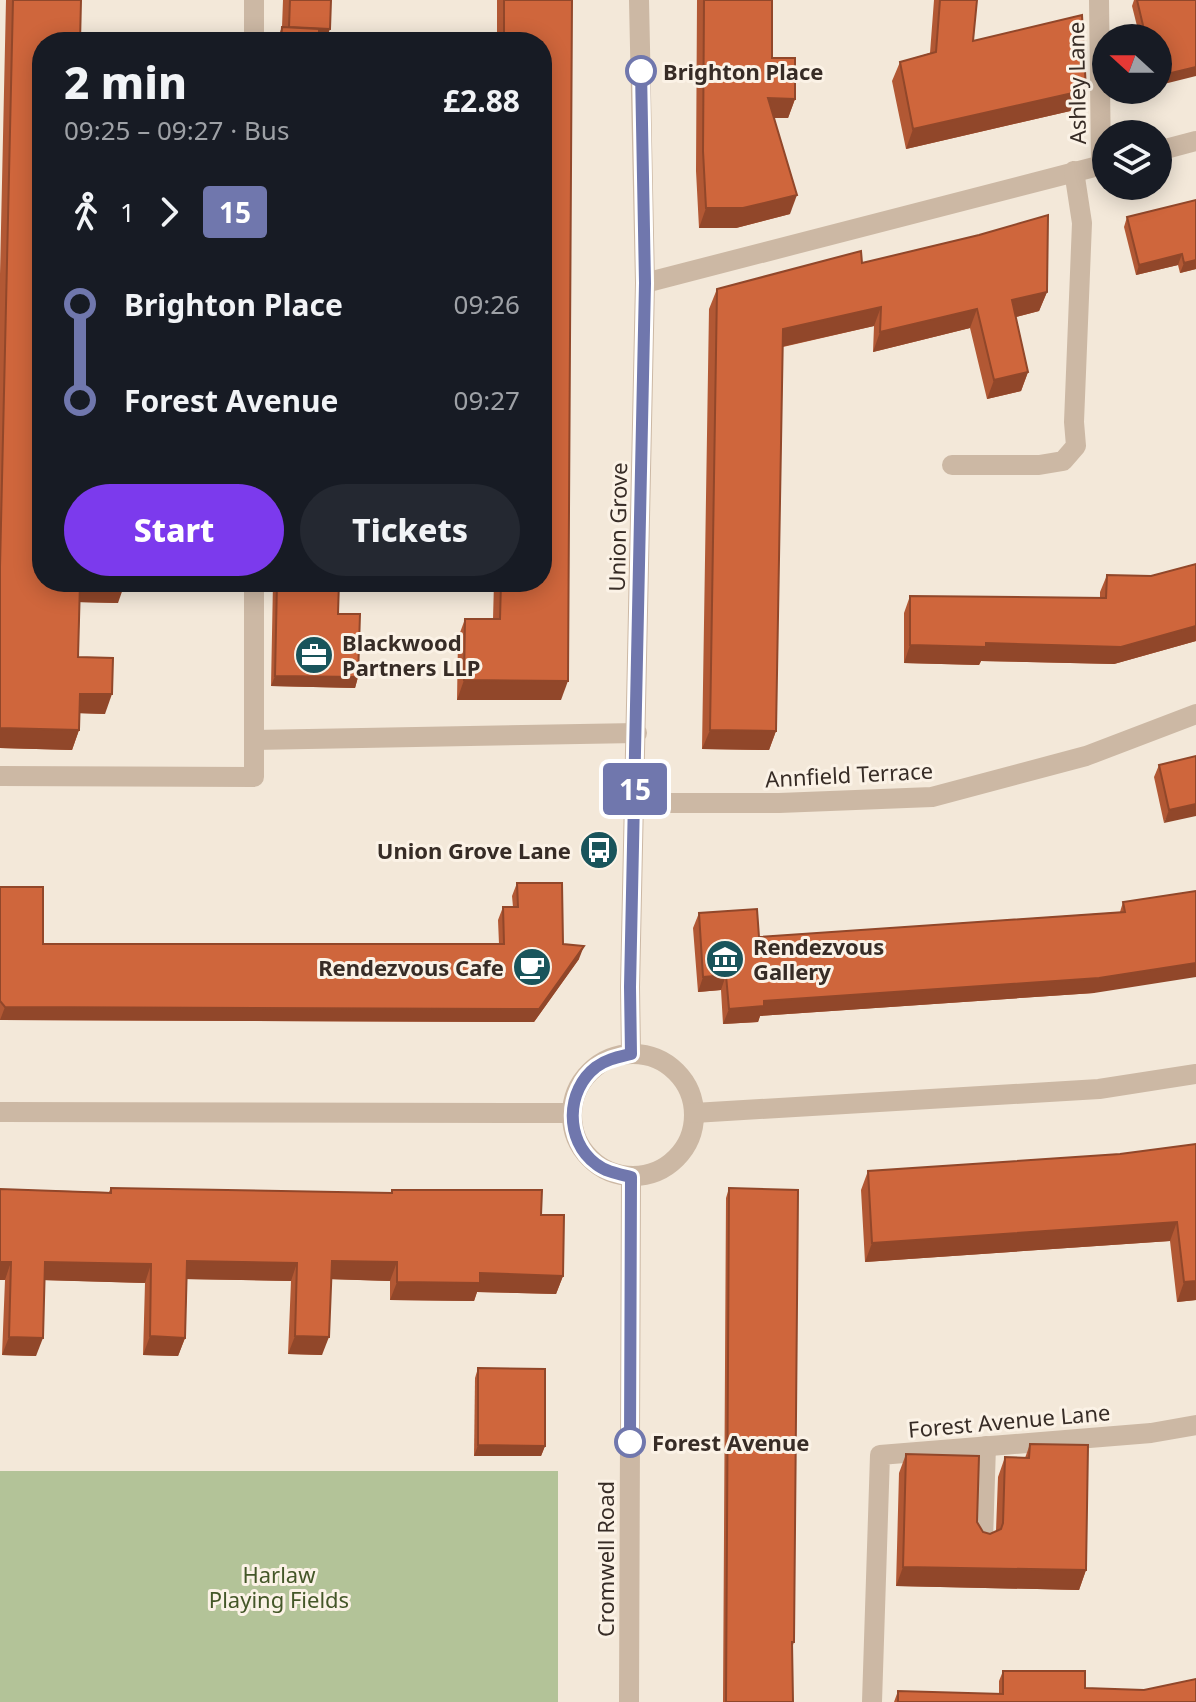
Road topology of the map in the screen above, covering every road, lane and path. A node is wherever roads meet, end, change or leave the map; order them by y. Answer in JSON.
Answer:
{"nodes":[{"id":1,"x":254,"y":0,"type":"edge"},
{"id":2,"x":639,"y":0,"type":"edge"},
{"id":3,"x":1099,"y":0,"type":"edge"},
{"id":4,"x":254,"y":32,"type":"edge"},
{"id":5,"x":1103,"y":120,"type":"edge"},
{"id":6,"x":1196,"y":141,"type":"edge"},
{"id":7,"x":1172,"y":147,"type":"edge"},
{"id":8,"x":1092,"y":167,"type":"edge"},
{"id":9,"x":1074,"y":171,"type":"junction"},
{"id":10,"x":645,"y":283,"type":"junction"},
{"id":11,"x":952,"y":465,"type":"dead end"},
{"id":12,"x":254,"y":592,"type":"edge"},
{"id":13,"x":1196,"y":714,"type":"edge"},
{"id":14,"x":637,"y":733,"type":"junction"},
{"id":15,"x":254,"y":740,"type":"junction"},
{"id":16,"x":0,"y":776,"type":"edge"},
{"id":17,"x":635,"y":803,"type":"junction"},
{"id":18,"x":631,"y":1054,"type":"junction"},
{"id":19,"x":1196,"y":1074,"type":"edge"},
{"id":20,"x":0,"y":1112,"type":"edge"},
{"id":21,"x":572,"y":1113,"type":"junction"},
{"id":22,"x":694,"y":1113,"type":"junction"},
{"id":23,"x":631,"y":1177,"type":"junction"},
{"id":24,"x":1196,"y":1425,"type":"edge"},
{"id":25,"x":986,"y":1446,"type":"junction"},
{"id":26,"x":983,"y":1541,"type":"edge"},
{"id":27,"x":629,"y":1702,"type":"edge"},
{"id":28,"x":872,"y":1702,"type":"edge"}],
"edges":[{"from":1,"to":4,"type":"street"},
{"from":2,"to":10,"type":"street","name":"Union Grove"},
{"from":3,"to":5,"type":"street","name":"Ashley Lane"},
{"from":6,"to":7,"type":"street"},
{"from":8,"to":9,"type":"street"},
{"from":9,"to":10,"type":"street"},
{"from":9,"to":11,"type":"street"},
{"from":10,"to":14,"type":"street","name":"Union Grove"},
{"from":12,"to":15,"type":"street"},
{"from":13,"to":17,"type":"street","name":"Annfield Terrace"},
{"from":14,"to":15,"type":"street"},
{"from":14,"to":17,"type":"street","name":"Union Grove"},
{"from":15,"to":16,"type":"street"},
{"from":17,"to":18,"type":"street","name":"Union Grove"},
{"from":18,"to":21,"type":"street"},
{"from":18,"to":22,"type":"street"},
{"from":19,"to":22,"type":"street"},
{"from":20,"to":21,"type":"street"},
{"from":21,"to":23,"type":"street"},
{"from":22,"to":23,"type":"street"},
{"from":23,"to":27,"type":"street","name":"Cromwell Road"},
{"from":24,"to":25,"type":"street","name":"Forest Avenue Lane"},
{"from":25,"to":26,"type":"street"},
{"from":25,"to":28,"type":"street","name":"Forest Avenue Lane"}]}
